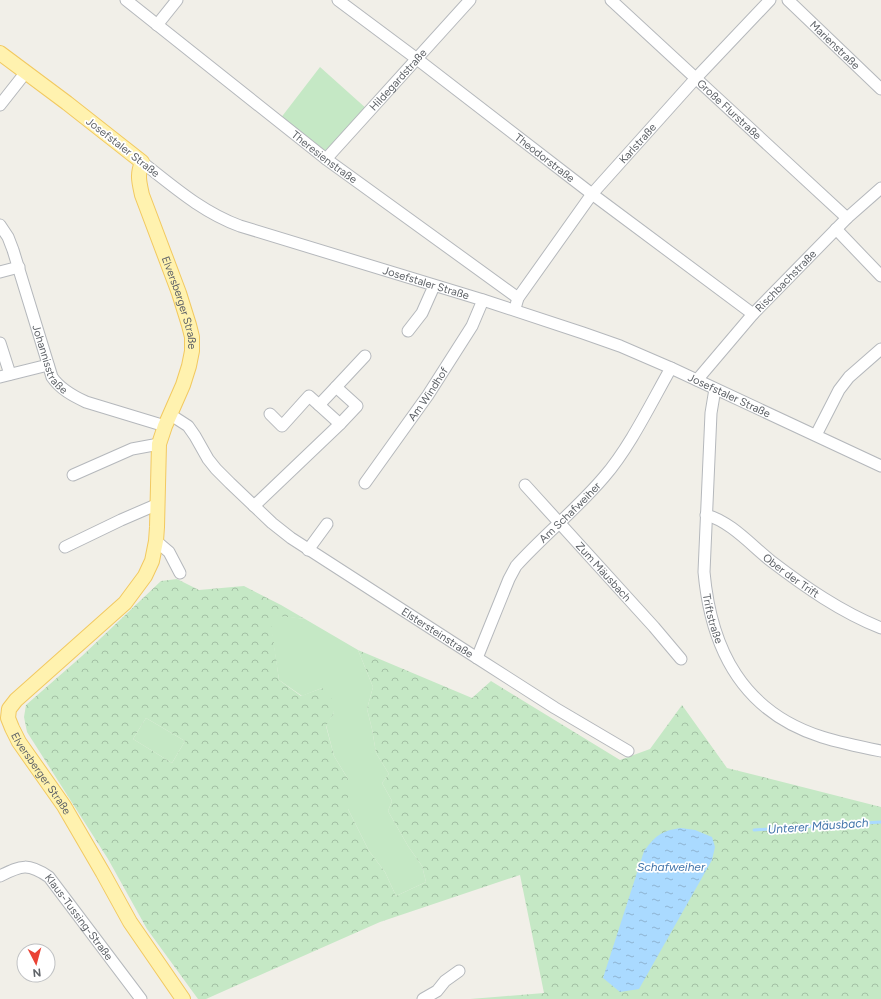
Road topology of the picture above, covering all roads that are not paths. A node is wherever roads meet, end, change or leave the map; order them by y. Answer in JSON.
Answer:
{"nodes":[{"id":1,"x":126,"y":0,"type":"edge"},
{"id":2,"x":177,"y":0,"type":"edge"},
{"id":3,"x":338,"y":0,"type":"edge"},
{"id":4,"x":470,"y":0,"type":"edge"},
{"id":5,"x":611,"y":0,"type":"edge"},
{"id":6,"x":770,"y":0,"type":"edge"},
{"id":7,"x":788,"y":0,"type":"edge"},
{"id":8,"x":157,"y":25,"type":"junction"},
{"id":9,"x":0,"y":53,"type":"edge"},
{"id":10,"x":417,"y":59,"type":"junction"},
{"id":11,"x":26,"y":72,"type":"junction"},
{"id":12,"x":696,"y":78,"type":"junction"},
{"id":13,"x":881,"y":90,"type":"edge"},
{"id":14,"x":0,"y":105,"type":"edge"},
{"id":15,"x":326,"y":159,"type":"junction"},
{"id":16,"x":142,"y":162,"type":"junction"},
{"id":17,"x":881,"y":188,"type":"edge"},
{"id":18,"x":592,"y":194,"type":"junction"},
{"id":19,"x":847,"y":218,"type":"junction"},
{"id":20,"x":0,"y":225,"type":"edge"},
{"id":21,"x":836,"y":229,"type":"junction"},
{"id":22,"x":4,"y":239,"type":"edge"},
{"id":23,"x":19,"y":267,"type":"junction"},
{"id":24,"x":0,"y":272,"type":"edge"},
{"id":25,"x":881,"y":276,"type":"edge"},
{"id":26,"x":434,"y":286,"type":"junction"},
{"id":27,"x":518,"y":298,"type":"junction"},
{"id":28,"x":483,"y":300,"type":"junction"},
{"id":29,"x":514,"y":311,"type":"junction"},
{"id":30,"x":753,"y":314,"type":"junction"},
{"id":31,"x":408,"y":331,"type":"dead end"},
{"id":32,"x":0,"y":343,"type":"edge"},
{"id":33,"x":881,"y":349,"type":"edge"},
{"id":34,"x":365,"y":356,"type":"dead end"},
{"id":35,"x":48,"y":365,"type":"junction"},
{"id":36,"x":671,"y":368,"type":"junction"},
{"id":37,"x":5,"y":376,"type":"edge"},
{"id":38,"x":697,"y":380,"type":"junction"},
{"id":39,"x":336,"y":386,"type":"junction"},
{"id":40,"x":715,"y":389,"type":"junction"},
{"id":41,"x":319,"y":405,"type":"junction"},
{"id":42,"x":270,"y":414,"type":"dead end"},
{"id":43,"x":168,"y":420,"type":"junction"},
{"id":44,"x":340,"y":424,"type":"junction"},
{"id":45,"x":816,"y":435,"type":"junction"},
{"id":46,"x":160,"y":444,"type":"junction"},
{"id":47,"x":881,"y":466,"type":"edge"},
{"id":48,"x":73,"y":475,"type":"dead end"},
{"id":49,"x":365,"y":483,"type":"dead end"},
{"id":50,"x":525,"y":485,"type":"dead end"},
{"id":51,"x":158,"y":504,"type":"junction"},
{"id":52,"x":254,"y":506,"type":"junction"},
{"id":53,"x":706,"y":515,"type":"junction"},
{"id":54,"x":327,"y":524,"type":"dead end"},
{"id":55,"x":559,"y":524,"type":"junction"},
{"id":56,"x":156,"y":542,"type":"junction"},
{"id":57,"x":65,"y":547,"type":"dead end"},
{"id":58,"x":308,"y":550,"type":"junction"},
{"id":59,"x":180,"y":573,"type":"dead end"},
{"id":60,"x":881,"y":628,"type":"edge"},
{"id":61,"x":477,"y":658,"type":"junction"},
{"id":62,"x":681,"y":659,"type":"dead end"},
{"id":63,"x":3,"y":716,"type":"edge"},
{"id":64,"x":881,"y":751,"type":"edge"},
{"id":65,"x":628,"y":752,"type":"dead end"},
{"id":66,"x":0,"y":876,"type":"edge"},
{"id":67,"x":459,"y":971,"type":"dead end"},
{"id":68,"x":141,"y":999,"type":"edge"},
{"id":69,"x":183,"y":999,"type":"edge"},
{"id":70,"x":423,"y":999,"type":"edge"}],
"edges":[{"from":1,"to":8,"type":"street","name":"Theresienstraße"},
{"from":2,"to":8,"type":"street"},
{"from":3,"to":10,"type":"street","name":"Theodorstraße"},
{"from":4,"to":10,"type":"street","name":"Hildegardstraße"},
{"from":5,"to":12,"type":"street","name":"Große Flurstraße"},
{"from":6,"to":12,"type":"street","name":"Karlstraße"},
{"from":7,"to":13,"type":"street","name":"Marienstraße"},
{"from":8,"to":15,"type":"street","name":"Theresienstraße"},
{"from":9,"to":11,"type":"main road","name":"Josefstaler Straße"},
{"from":10,"to":15,"type":"street","name":"Hildegardstraße"},
{"from":10,"to":18,"type":"street","name":"Theodorstraße"},
{"from":11,"to":14,"type":"street"},
{"from":11,"to":16,"type":"main road","name":"Josefstaler Straße"},
{"from":12,"to":18,"type":"street","name":"Karlstraße"},
{"from":12,"to":19,"type":"street","name":"Große Flurstraße"},
{"from":15,"to":27,"type":"street","name":"Theresienstraße"},
{"from":16,"to":26,"type":"street","name":"Josefstaler Straße"},
{"from":16,"to":43,"type":"main road","name":"Elversberger Straße"},
{"from":17,"to":19,"type":"street","name":"Rischbachstraße"},
{"from":18,"to":27,"type":"street","name":"Karlstraße"},
{"from":18,"to":30,"type":"street","name":"Theodorstraße"},
{"from":19,"to":21,"type":"street","name":"Rischbachstraße"},
{"from":20,"to":22,"type":"street","name":"Johannisstraße"},
{"from":21,"to":25,"type":"street"},
{"from":21,"to":30,"type":"street","name":"Rischbachstraße"},
{"from":22,"to":23,"type":"street","name":"Johannisstraße"},
{"from":23,"to":24,"type":"street"},
{"from":23,"to":35,"type":"street","name":"Johannisstraße"},
{"from":26,"to":28,"type":"street","name":"Josefstaler Straße"},
{"from":26,"to":31,"type":"street"},
{"from":27,"to":29,"type":"street"},
{"from":28,"to":29,"type":"street","name":"Josefstaler Straße"},
{"from":28,"to":49,"type":"street","name":"Am Windhof"},
{"from":29,"to":36,"type":"street","name":"Josefstaler Straße"},
{"from":30,"to":38,"type":"street","name":"Rischbachstraße"},
{"from":32,"to":37,"type":"street"},
{"from":33,"to":45,"type":"street"},
{"from":34,"to":39,"type":"street"},
{"from":35,"to":37,"type":"street"},
{"from":35,"to":43,"type":"street","name":"Johannisstraße"},
{"from":36,"to":38,"type":"street","name":"Josefstaler Straße"},
{"from":36,"to":55,"type":"street","name":"Am Schafweiher"},
{"from":38,"to":40,"type":"street","name":"Josefstaler Straße"},
{"from":39,"to":41,"type":"street"},
{"from":39,"to":44,"type":"street"},
{"from":40,"to":45,"type":"street","name":"Josefstaler Straße"},
{"from":40,"to":53,"type":"street","name":"Triftstraße"},
{"from":41,"to":42,"type":"street"},
{"from":41,"to":44,"type":"street"},
{"from":43,"to":46,"type":"main road","name":"Elversberger Straße"},
{"from":43,"to":52,"type":"street","name":"Elstersteinstraße"},
{"from":44,"to":52,"type":"street"},
{"from":45,"to":47,"type":"street","name":"Josefstaler Straße"},
{"from":46,"to":48,"type":"street"},
{"from":46,"to":51,"type":"main road","name":"Elversberger Straße"},
{"from":50,"to":55,"type":"street","name":"Zum Mäusbach"},
{"from":51,"to":56,"type":"main road","name":"Elversberger Straße"},
{"from":51,"to":57,"type":"street"},
{"from":52,"to":58,"type":"street","name":"Elstersteinstraße"},
{"from":53,"to":60,"type":"street","name":"Ober der Trift"},
{"from":53,"to":64,"type":"street","name":"Triftstraße"},
{"from":54,"to":58,"type":"street"},
{"from":55,"to":61,"type":"street","name":"Am Schafweiher"},
{"from":55,"to":62,"type":"street","name":"Zum Mäusbach"},
{"from":56,"to":59,"type":"street"},
{"from":56,"to":63,"type":"main road","name":"Elversberger Straße"},
{"from":58,"to":61,"type":"street","name":"Elstersteinstraße"},
{"from":61,"to":65,"type":"street","name":"Elstersteinstraße"},
{"from":63,"to":69,"type":"main road","name":"Elversberger Straße"},
{"from":66,"to":68,"type":"street","name":"Klaus-Tussing-Straße"},
{"from":67,"to":70,"type":"street"}]}
